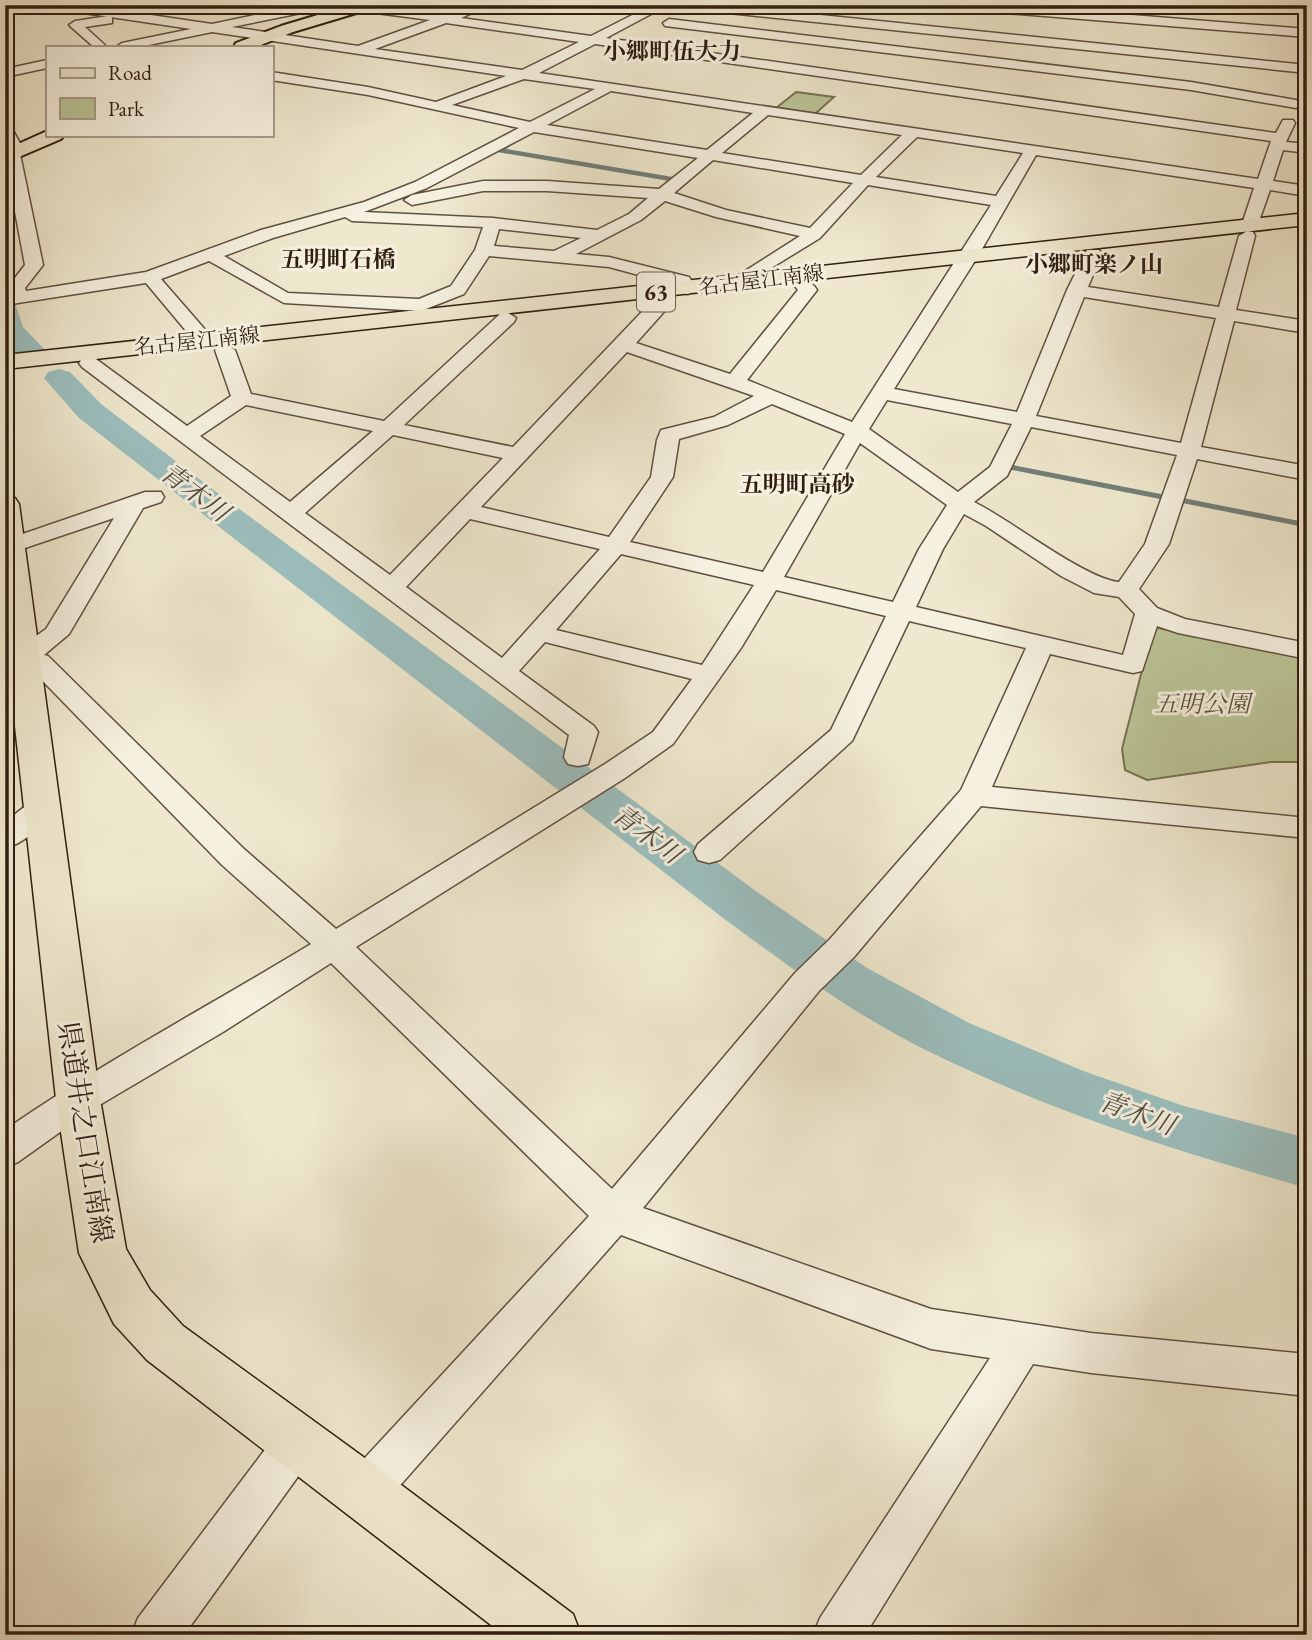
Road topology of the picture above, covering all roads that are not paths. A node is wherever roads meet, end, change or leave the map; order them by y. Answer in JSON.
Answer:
{"nodes":[{"id":1,"x":57,"y":5,"type":"edge"},
{"id":2,"x":261,"y":5,"type":"edge"},
{"id":3,"x":484,"y":5,"type":"edge"},
{"id":4,"x":662,"y":5,"type":"edge"},
{"id":5,"x":802,"y":5,"type":"edge"},
{"id":6,"x":957,"y":5,"type":"edge"},
{"id":7,"x":1262,"y":5,"type":"edge"},
{"id":8,"x":1292,"y":6,"type":"edge"},
{"id":9,"x":353,"y":7,"type":"edge"},
{"id":10,"x":724,"y":7,"type":"edge"},
{"id":11,"x":990,"y":7,"type":"edge"},
{"id":12,"x":1307,"y":9,"type":"edge"},
{"id":13,"x":699,"y":11,"type":"dead end"},
{"id":14,"x":283,"y":12,"type":"junction"},
{"id":15,"x":780,"y":15,"type":"junction"},
{"id":16,"x":127,"y":16,"type":"junction"},
{"id":17,"x":837,"y":20,"type":"junction"},
{"id":18,"x":445,"y":21,"type":"junction"},
{"id":19,"x":657,"y":27,"type":"junction"},
{"id":20,"x":213,"y":28,"type":"junction"},
{"id":21,"x":1129,"y":29,"type":"edge"},
{"id":22,"x":516,"y":31,"type":"junction"},
{"id":23,"x":1307,"y":33,"type":"edge"},
{"id":24,"x":975,"y":35,"type":"junction"},
{"id":25,"x":261,"y":36,"type":"junction"},
{"id":26,"x":803,"y":39,"type":"junction"},
{"id":27,"x":1247,"y":40,"type":"junction"},
{"id":28,"x":491,"y":41,"type":"dead end"},
{"id":29,"x":589,"y":41,"type":"junction"},
{"id":30,"x":614,"y":45,"type":"junction"},
{"id":31,"x":99,"y":46,"type":"edge"},
{"id":32,"x":127,"y":46,"type":"edge"},
{"id":33,"x":228,"y":46,"type":"edge"},
{"id":34,"x":244,"y":46,"type":"edge"},
{"id":35,"x":356,"y":50,"type":"junction"},
{"id":36,"x":465,"y":52,"type":"dead end"},
{"id":37,"x":953,"y":58,"type":"junction"},
{"id":38,"x":435,"y":62,"type":"junction"},
{"id":39,"x":46,"y":65,"type":"edge"},
{"id":40,"x":1307,"y":69,"type":"edge"},
{"id":41,"x":762,"y":70,"type":"junction"},
{"id":42,"x":411,"y":71,"type":"dead end"},
{"id":43,"x":5,"y":73,"type":"edge"},
{"id":44,"x":523,"y":75,"type":"junction"},
{"id":45,"x":273,"y":76,"type":"edge"},
{"id":46,"x":291,"y":79,"type":"junction"},
{"id":47,"x":389,"y":81,"type":"dead end"},
{"id":48,"x":1097,"y":85,"type":"junction"},
{"id":49,"x":920,"y":87,"type":"junction"},
{"id":50,"x":609,"y":88,"type":"junction"},
{"id":51,"x":737,"y":89,"type":"dead end"},
{"id":52,"x":368,"y":91,"type":"junction"},
{"id":53,"x":1302,"y":98,"type":"edge"},
{"id":54,"x":718,"y":104,"type":"junction"},
{"id":55,"x":437,"y":106,"type":"junction"},
{"id":56,"x":1073,"y":109,"type":"junction"},
{"id":57,"x":764,"y":111,"type":"junction"},
{"id":58,"x":1054,"y":124,"type":"dead end"},
{"id":59,"x":532,"y":127,"type":"junction"},
{"id":60,"x":876,"y":127,"type":"junction"},
{"id":61,"x":46,"y":129,"type":"edge"},
{"id":62,"x":914,"y":132,"type":"junction"},
{"id":63,"x":50,"y":136,"type":"edge"},
{"id":64,"x":1279,"y":141,"type":"junction"},
{"id":65,"x":1028,"y":144,"type":"junction"},
{"id":66,"x":8,"y":148,"type":"edge"},
{"id":67,"x":1307,"y":149,"type":"edge"},
{"id":68,"x":708,"y":155,"type":"junction"},
{"id":69,"x":864,"y":180,"type":"junction"},
{"id":70,"x":1263,"y":185,"type":"junction"},
{"id":71,"x":539,"y":186,"type":"junction"},
{"id":72,"x":1307,"y":191,"type":"edge"},
{"id":73,"x":661,"y":194,"type":"junction"},
{"id":74,"x":1002,"y":202,"type":"junction"},
{"id":75,"x":370,"y":205,"type":"junction"},
{"id":76,"x":334,"y":215,"type":"junction"},
{"id":77,"x":1307,"y":219,"type":"edge"},
{"id":78,"x":495,"y":224,"type":"junction"},
{"id":79,"x":1249,"y":230,"type":"junction"},
{"id":80,"x":1307,"y":230,"type":"edge"},
{"id":81,"x":814,"y":233,"type":"junction"},
{"id":82,"x":600,"y":235,"type":"junction"},
{"id":83,"x":484,"y":250,"type":"junction"},
{"id":84,"x":1093,"y":254,"type":"junction"},
{"id":85,"x":210,"y":255,"type":"junction"},
{"id":86,"x":558,"y":256,"type":"junction"},
{"id":87,"x":965,"y":263,"type":"junction"},
{"id":88,"x":150,"y":277,"type":"junction"},
{"id":89,"x":740,"y":282,"type":"junction"},
{"id":90,"x":804,"y":286,"type":"junction"},
{"id":91,"x":688,"y":289,"type":"junction"},
{"id":92,"x":1076,"y":290,"type":"junction"},
{"id":93,"x":12,"y":299,"type":"edge"},
{"id":94,"x":663,"y":300,"type":"junction"},
{"id":95,"x":383,"y":312,"type":"junction"},
{"id":96,"x":1224,"y":314,"type":"junction"},
{"id":97,"x":507,"y":318,"type":"junction"},
{"id":98,"x":1307,"y":327,"type":"edge"},
{"id":99,"x":204,"y":341,"type":"junction"},
{"id":100,"x":624,"y":345,"type":"junction"},
{"id":101,"x":226,"y":350,"type":"junction"},
{"id":102,"x":5,"y":362,"type":"edge"},
{"id":103,"x":89,"y":363,"type":"junction"},
{"id":104,"x":5,"y":372,"type":"edge"},
{"id":105,"x":734,"y":383,"type":"junction"},
{"id":106,"x":882,"y":393,"type":"junction"},
{"id":107,"x":771,"y":396,"type":"junction"},
{"id":108,"x":242,"y":398,"type":"junction"},
{"id":109,"x":1024,"y":420,"type":"junction"},
{"id":110,"x":389,"y":428,"type":"junction"},
{"id":111,"x":857,"y":431,"type":"junction"},
{"id":112,"x":187,"y":435,"type":"junction"},
{"id":113,"x":1189,"y":451,"type":"junction"},
{"id":114,"x":520,"y":455,"type":"junction"},
{"id":115,"x":1307,"y":473,"type":"edge"},
{"id":116,"x":959,"y":503,"type":"junction"},
{"id":117,"x":467,"y":511,"type":"junction"},
{"id":118,"x":290,"y":513,"type":"junction"},
{"id":119,"x":7,"y":520,"type":"edge"},
{"id":120,"x":615,"y":544,"type":"junction"},
{"id":121,"x":770,"y":581,"type":"junction"},
{"id":122,"x":391,"y":588,"type":"junction"},
{"id":123,"x":1126,"y":590,"type":"junction"},
{"id":124,"x":901,"y":611,"type":"junction"},
{"id":125,"x":1148,"y":613,"type":"junction"},
{"id":126,"x":538,"y":633,"type":"junction"},
{"id":127,"x":1041,"y":644,"type":"junction"},
{"id":128,"x":1307,"y":650,"type":"edge"},
{"id":129,"x":14,"y":664,"type":"edge"},
{"id":130,"x":504,"y":672,"type":"junction"},
{"id":131,"x":708,"y":675,"type":"junction"},
{"id":132,"x":578,"y":757,"type":"dead end"},
{"id":133,"x":974,"y":795,"type":"junction"},
{"id":134,"x":42,"y":808,"type":"junction"},
{"id":135,"x":1307,"y":828,"type":"edge"},
{"id":136,"x":5,"y":838,"type":"edge"},
{"id":137,"x":709,"y":852,"type":"dead end"},
{"id":138,"x":333,"y":945,"type":"junction"},
{"id":139,"x":78,"y":1100,"type":"junction"},
{"id":140,"x":5,"y":1151,"type":"edge"},
{"id":141,"x":614,"y":1215,"type":"junction"},
{"id":142,"x":1023,"y":1343,"type":"junction"},
{"id":143,"x":1307,"y":1375,"type":"edge"},
{"id":144,"x":297,"y":1442,"type":"junction"},
{"id":145,"x":365,"y":1491,"type":"junction"},
{"id":146,"x":155,"y":1635,"type":"edge"},
{"id":147,"x":552,"y":1635,"type":"edge"},
{"id":148,"x":837,"y":1635,"type":"edge"}],
"edges":[{"from":1,"to":16,"type":"street"},
{"from":2,"to":14,"type":"street"},
{"from":3,"to":18,"type":"street"},
{"from":4,"to":29,"type":"street"},
{"from":5,"to":15,"type":"street"},
{"from":6,"to":11,"type":"street"},
{"from":7,"to":8,"type":"street"},
{"from":8,"to":12,"type":"street"},
{"from":9,"to":14,"type":"street"},
{"from":9,"to":18,"type":"street"},
{"from":9,"to":25,"type":"highway"},
{"from":9,"to":25,"type":"highway"},
{"from":10,"to":15,"type":"street"},
{"from":11,"to":21,"type":"street"},
{"from":11,"to":24,"type":"street"},
{"from":13,"to":19,"type":"street"},
{"from":14,"to":20,"type":"street"},
{"from":15,"to":17,"type":"street"},
{"from":16,"to":20,"type":"street"},
{"from":16,"to":31,"type":"street"},
{"from":17,"to":24,"type":"street"},
{"from":17,"to":26,"type":"street"},
{"from":18,"to":22,"type":"street"},
{"from":18,"to":35,"type":"street"},
{"from":19,"to":26,"type":"street"},
{"from":19,"to":30,"type":"street"},
{"from":20,"to":25,"type":"street"},
{"from":20,"to":32,"type":"street"},
{"from":21,"to":24,"type":"street"},
{"from":21,"to":27,"type":"street"},
{"from":21,"to":27,"type":"street"},
{"from":21,"to":48,"type":"street"},
{"from":22,"to":28,"type":"street"},
{"from":22,"to":29,"type":"street"},
{"from":23,"to":27,"type":"street"},
{"from":24,"to":37,"type":"street"},
{"from":25,"to":33,"type":"highway"},
{"from":25,"to":34,"type":"highway"},
{"from":25,"to":35,"type":"street"},
{"from":26,"to":37,"type":"street"},
{"from":26,"to":41,"type":"street"},
{"from":27,"to":40,"type":"street"},
{"from":29,"to":30,"type":"street"},
{"from":29,"to":44,"type":"street"},
{"from":30,"to":41,"type":"street"},
{"from":35,"to":38,"type":"street"},
{"from":35,"to":46,"type":"street"},
{"from":36,"to":38,"type":"street"},
{"from":37,"to":48,"type":"street"},
{"from":37,"to":49,"type":"street"},
{"from":38,"to":42,"type":"street"},
{"from":38,"to":44,"type":"street"},
{"from":39,"to":43,"type":"street"},
{"from":41,"to":49,"type":"street"},
{"from":44,"to":50,"type":"street"},
{"from":44,"to":55,"type":"street"},
{"from":45,"to":46,"type":"street"},
{"from":46,"to":52,"type":"street"},
{"from":47,"to":52,"type":"street"},
{"from":48,"to":53,"type":"street"},
{"from":48,"to":56,"type":"street"},
{"from":49,"to":56,"type":"street"},
{"from":49,"to":60,"type":"street"},
{"from":50,"to":54,"type":"street"},
{"from":50,"to":59,"type":"street"},
{"from":51,"to":54,"type":"street"},
{"from":52,"to":55,"type":"street"},
{"from":53,"to":64,"type":"street"},
{"from":54,"to":57,"type":"street"},
{"from":55,"to":59,"type":"street"},
{"from":56,"to":58,"type":"street"},
{"from":56,"to":64,"type":"street"},
{"from":57,"to":60,"type":"street"},
{"from":57,"to":68,"type":"street"},
{"from":59,"to":68,"type":"street"},
{"from":59,"to":75,"type":"street"},
{"from":60,"to":62,"type":"street"},
{"from":61,"to":66,"type":"highway"},
{"from":62,"to":65,"type":"street"},
{"from":62,"to":69,"type":"street"},
{"from":63,"to":66,"type":"highway"},
{"from":64,"to":67,"type":"street"},
{"from":64,"to":70,"type":"street"},
{"from":65,"to":70,"type":"street"},
{"from":65,"to":74,"type":"street"},
{"from":66,"to":93,"type":"street"},
{"from":68,"to":69,"type":"street"},
{"from":68,"to":73,"type":"street"},
{"from":69,"to":74,"type":"street"},
{"from":69,"to":81,"type":"street"},
{"from":70,"to":72,"type":"street"},
{"from":70,"to":79,"type":"street"},
{"from":71,"to":73,"type":"street"},
{"from":71,"to":75,"type":"street"},
{"from":71,"to":78,"type":"street"},
{"from":73,"to":81,"type":"street"},
{"from":73,"to":82,"type":"street"},
{"from":74,"to":87,"type":"street"},
{"from":75,"to":76,"type":"street"},
{"from":76,"to":78,"type":"street"},
{"from":76,"to":85,"type":"street"},
{"from":77,"to":79,"type":"main road","name":"名古屋江南線","number":"63"},
{"from":78,"to":82,"type":"street"},
{"from":78,"to":83,"type":"street"},
{"from":79,"to":80,"type":"main road","name":"名古屋江南線","number":"63"},
{"from":79,"to":84,"type":"main road","name":"名古屋江南線","number":"63"},
{"from":79,"to":87,"type":"main road","name":"名古屋江南線","number":"63"},
{"from":79,"to":96,"type":"street"},
{"from":81,"to":89,"type":"street"},
{"from":82,"to":86,"type":"street"},
{"from":83,"to":86,"type":"street"},
{"from":83,"to":95,"type":"street"},
{"from":84,"to":87,"type":"main road","name":"名古屋江南線","number":"63"},
{"from":84,"to":92,"type":"street"},
{"from":85,"to":88,"type":"street"},
{"from":85,"to":95,"type":"street"},
{"from":86,"to":91,"type":"street"},
{"from":87,"to":89,"type":"main road","name":"名古屋江南線","number":"63"},
{"from":87,"to":90,"type":"main road","name":"名古屋江南線","number":"63"},
{"from":87,"to":106,"type":"street"},
{"from":88,"to":93,"type":"street"},
{"from":88,"to":99,"type":"street"},
{"from":89,"to":91,"type":"main road","name":"名古屋江南線","number":"63"},
{"from":90,"to":94,"type":"main road","name":"名古屋江南線","number":"63"},
{"from":90,"to":105,"type":"street"},
{"from":91,"to":95,"type":"main road","name":"名古屋江南線","number":"63"},
{"from":92,"to":96,"type":"street"},
{"from":92,"to":109,"type":"street"},
{"from":94,"to":97,"type":"main road","name":"名古屋江南線","number":"63"},
{"from":94,"to":100,"type":"street"},
{"from":95,"to":99,"type":"main road","name":"名古屋江南線","number":"63"},
{"from":96,"to":98,"type":"street"},
{"from":96,"to":113,"type":"street"},
{"from":97,"to":101,"type":"main road","name":"名古屋江南線","number":"63"},
{"from":97,"to":110,"type":"street"},
{"from":99,"to":102,"type":"main road","name":"名古屋江南線","number":"63"},
{"from":100,"to":105,"type":"street"},
{"from":100,"to":114,"type":"street"},
{"from":101,"to":103,"type":"main road","name":"名古屋江南線","number":"63"},
{"from":101,"to":108,"type":"street"},
{"from":103,"to":104,"type":"main road","name":"名古屋江南線","number":"63"},
{"from":103,"to":112,"type":"street"},
{"from":105,"to":107,"type":"street"},
{"from":106,"to":109,"type":"street"},
{"from":106,"to":111,"type":"street"},
{"from":107,"to":111,"type":"street"},
{"from":107,"to":120,"type":"street"},
{"from":108,"to":110,"type":"street"},
{"from":108,"to":112,"type":"street"},
{"from":109,"to":113,"type":"street"},
{"from":109,"to":116,"type":"street"},
{"from":110,"to":114,"type":"street"},
{"from":110,"to":118,"type":"street"},
{"from":111,"to":116,"type":"street"},
{"from":111,"to":121,"type":"street"},
{"from":112,"to":118,"type":"street"},
{"from":113,"to":115,"type":"street"},
{"from":113,"to":123,"type":"street"},
{"from":114,"to":117,"type":"street"},
{"from":116,"to":123,"type":"street"},
{"from":116,"to":124,"type":"street"},
{"from":117,"to":120,"type":"street"},
{"from":117,"to":122,"type":"street"},
{"from":118,"to":122,"type":"street"},
{"from":119,"to":129,"type":"main road","name":"県道井之口江南線"},
{"from":119,"to":129,"type":"street"},
{"from":120,"to":121,"type":"street"},
{"from":120,"to":126,"type":"street"},
{"from":121,"to":124,"type":"street"},
{"from":121,"to":131,"type":"street"},
{"from":122,"to":130,"type":"street"},
{"from":123,"to":125,"type":"street"},
{"from":124,"to":127,"type":"street"},
{"from":124,"to":137,"type":"street"},
{"from":125,"to":127,"type":"street"},
{"from":125,"to":128,"type":"street"},
{"from":126,"to":130,"type":"street"},
{"from":126,"to":131,"type":"street"},
{"from":127,"to":133,"type":"street"},
{"from":129,"to":134,"type":"main road","name":"県道井之口江南線"},
{"from":129,"to":138,"type":"street"},
{"from":130,"to":132,"type":"street"},
{"from":131,"to":138,"type":"street"},
{"from":133,"to":135,"type":"street"},
{"from":133,"to":141,"type":"street"},
{"from":134,"to":136,"type":"street"},
{"from":134,"to":139,"type":"main road","name":"県道井之口江南線"},
{"from":138,"to":139,"type":"street"},
{"from":138,"to":141,"type":"street"},
{"from":139,"to":140,"type":"street"},
{"from":139,"to":144,"type":"main road","name":"県道井之口江南線"},
{"from":141,"to":142,"type":"street"},
{"from":141,"to":145,"type":"street"},
{"from":142,"to":143,"type":"street"},
{"from":142,"to":148,"type":"street"},
{"from":144,"to":145,"type":"main road","name":"県道井之口江南線"},
{"from":144,"to":146,"type":"street"},
{"from":145,"to":147,"type":"main road","name":"県道井之口江南線"}]}
